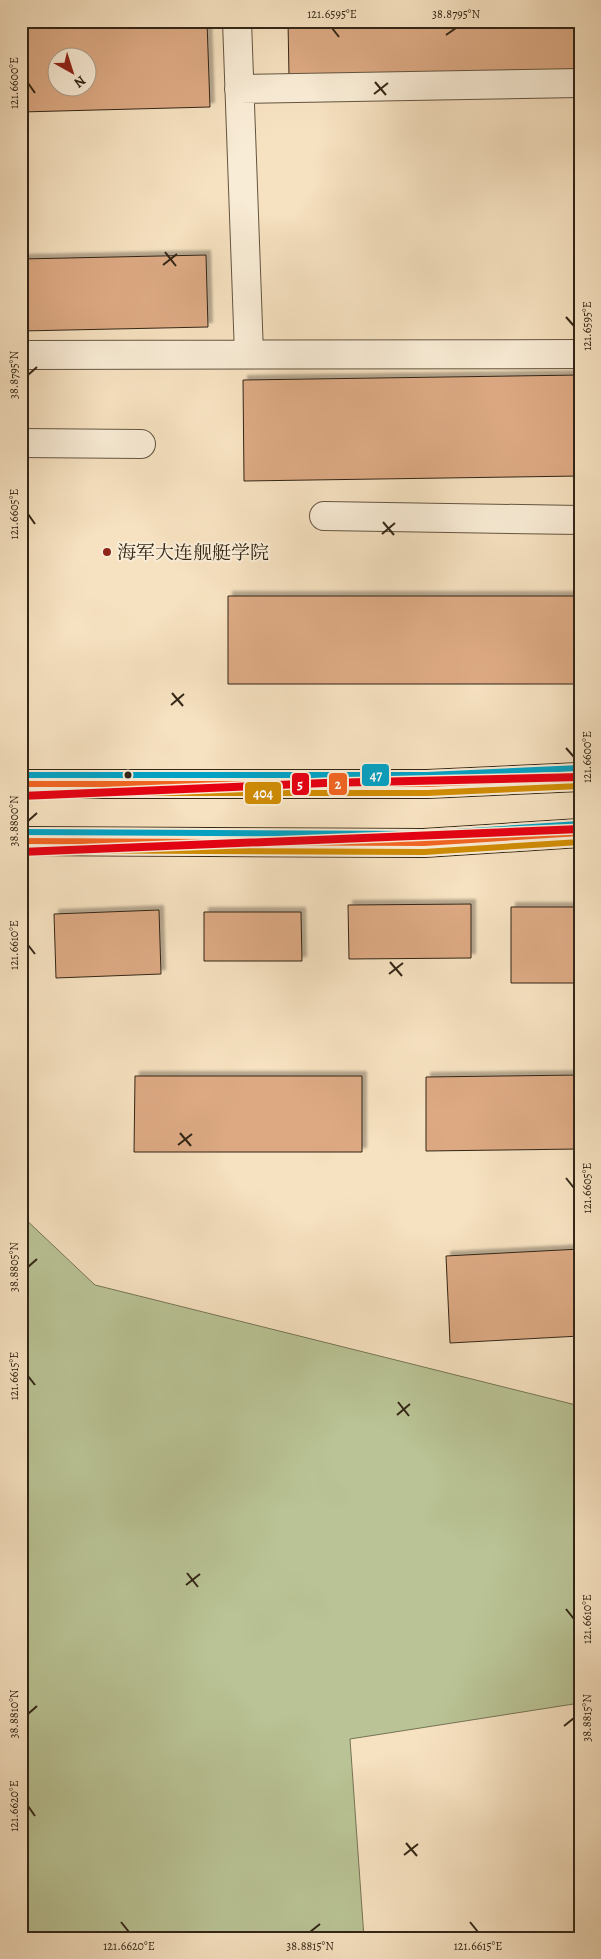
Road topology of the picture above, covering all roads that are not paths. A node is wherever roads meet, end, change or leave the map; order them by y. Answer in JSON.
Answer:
{"nodes":[{"id":1,"x":237,"y":21,"type":"edge"},
{"id":2,"x":580,"y":83,"type":"edge"},
{"id":3,"x":239,"y":89,"type":"junction"},
{"id":4,"x":249,"y":354,"type":"junction"},
{"id":5,"x":580,"y":354,"type":"edge"},
{"id":6,"x":21,"y":355,"type":"edge"},
{"id":7,"x":21,"y":443,"type":"edge"},
{"id":8,"x":141,"y":444,"type":"dead end"},
{"id":9,"x":324,"y":516,"type":"dead end"},
{"id":10,"x":580,"y":520,"type":"edge"},
{"id":11,"x":580,"y":777,"type":"edge"},
{"id":12,"x":21,"y":784,"type":"edge"},
{"id":13,"x":580,"y":833,"type":"edge"},
{"id":14,"x":21,"y":841,"type":"edge"}],
"edges":[{"from":1,"to":3,"type":"street"},
{"from":2,"to":3,"type":"street"},
{"from":3,"to":4,"type":"street"},
{"from":4,"to":5,"type":"street"},
{"from":4,"to":6,"type":"street"},
{"from":7,"to":8,"type":"street"},
{"from":9,"to":10,"type":"street"},
{"from":11,"to":12,"type":"main road"},
{"from":13,"to":14,"type":"main road"}]}
